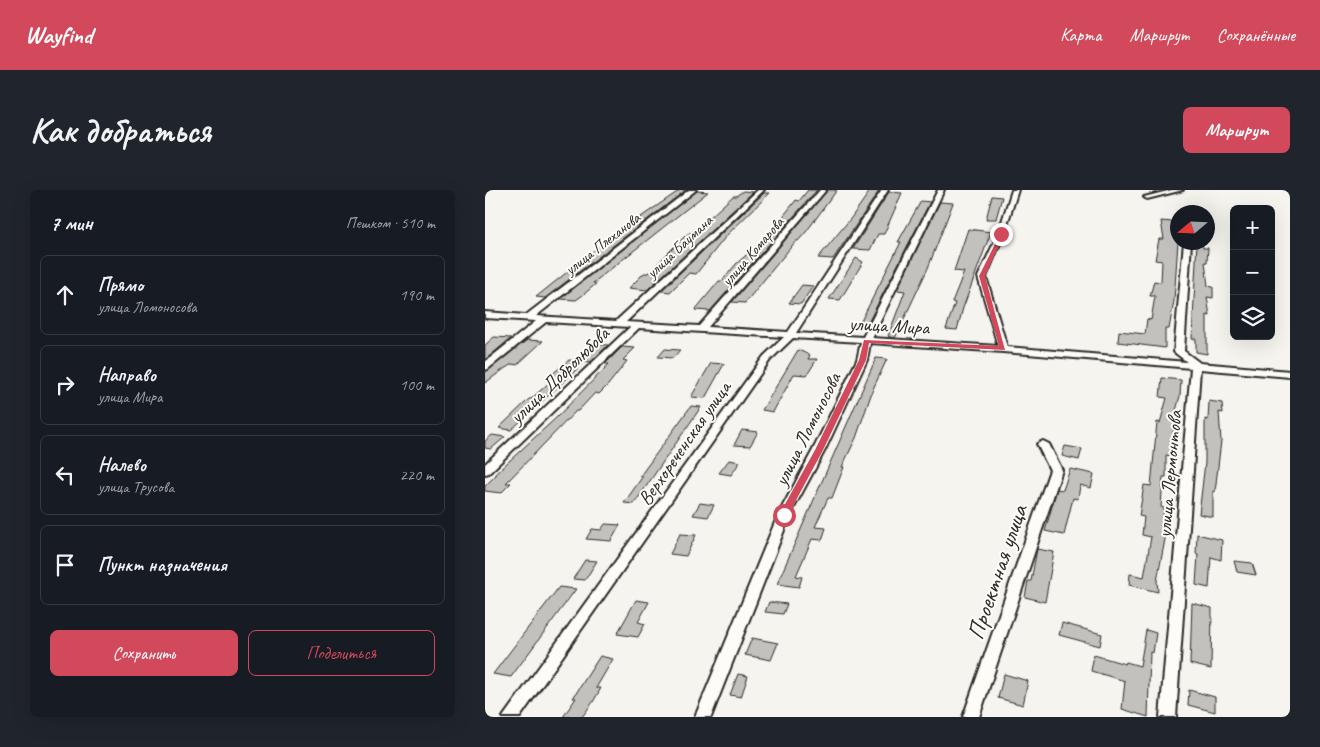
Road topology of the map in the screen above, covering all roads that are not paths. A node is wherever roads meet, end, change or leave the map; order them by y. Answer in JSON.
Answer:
{"nodes":[{"id":1,"x":693,"y":190,"type":"edge"},
{"id":2,"x":761,"y":190,"type":"edge"},
{"id":3,"x":823,"y":190,"type":"edge"},
{"id":4,"x":885,"y":190,"type":"edge"},
{"id":5,"x":941,"y":190,"type":"edge"},
{"id":6,"x":1015,"y":190,"type":"edge"},
{"id":7,"x":1179,"y":190,"type":"edge"},
{"id":8,"x":1147,"y":197,"type":"dead end"},
{"id":9,"x":1187,"y":250,"type":"edge"},
{"id":10,"x":485,"y":316,"type":"edge"},
{"id":11,"x":529,"y":318,"type":"junction"},
{"id":12,"x":544,"y":319,"type":"junction"},
{"id":13,"x":617,"y":325,"type":"junction"},
{"id":14,"x":636,"y":326,"type":"junction"},
{"id":15,"x":701,"y":330,"type":"junction"},
{"id":16,"x":790,"y":336,"type":"junction"},
{"id":17,"x":866,"y":341,"type":"junction"},
{"id":18,"x":1003,"y":349,"type":"junction"},
{"id":19,"x":1197,"y":364,"type":"junction"},
{"id":20,"x":485,"y":367,"type":"edge"},
{"id":21,"x":1290,"y":374,"type":"edge"},
{"id":22,"x":1043,"y":444,"type":"dead end"},
{"id":23,"x":485,"y":470,"type":"edge"},
{"id":24,"x":511,"y":717,"type":"edge"},
{"id":25,"x":703,"y":717,"type":"edge"},
{"id":26,"x":971,"y":717,"type":"edge"},
{"id":27,"x":1168,"y":717,"type":"edge"}],
"edges":[{"from":1,"to":11,"type":"street","name":"улица Плеханова"},
{"from":2,"to":13,"type":"street","name":"улица Баумана"},
{"from":3,"to":15,"type":"street","name":"улица Комарова"},
{"from":4,"to":16,"type":"street","name":"Верхореченская улица"},
{"from":5,"to":17,"type":"street","name":"улица Ломоносова"},
{"from":6,"to":18,"type":"street"},
{"from":7,"to":8,"type":"street"},
{"from":9,"to":19,"type":"street"},
{"from":10,"to":11,"type":"street","name":"улица Мира"},
{"from":11,"to":12,"type":"street","name":"улица Мира"},
{"from":12,"to":13,"type":"street","name":"улица Мира"},
{"from":12,"to":20,"type":"street"},
{"from":13,"to":14,"type":"street","name":"улица Мира"},
{"from":14,"to":15,"type":"street","name":"улица Мира"},
{"from":14,"to":23,"type":"street","name":"улица Добролюбова"},
{"from":15,"to":16,"type":"street","name":"улица Мира"},
{"from":16,"to":17,"type":"street","name":"улица Мира"},
{"from":16,"to":24,"type":"street","name":"Верхореченская улица"},
{"from":17,"to":18,"type":"street","name":"улица Мира"},
{"from":17,"to":25,"type":"street","name":"улица Ломоносова"},
{"from":18,"to":19,"type":"street","name":"улица Мира"},
{"from":19,"to":21,"type":"street","name":"улица Мира"},
{"from":19,"to":27,"type":"street","name":"улица Лермонтова"},
{"from":22,"to":26,"type":"street","name":"Проектная улица"}]}
